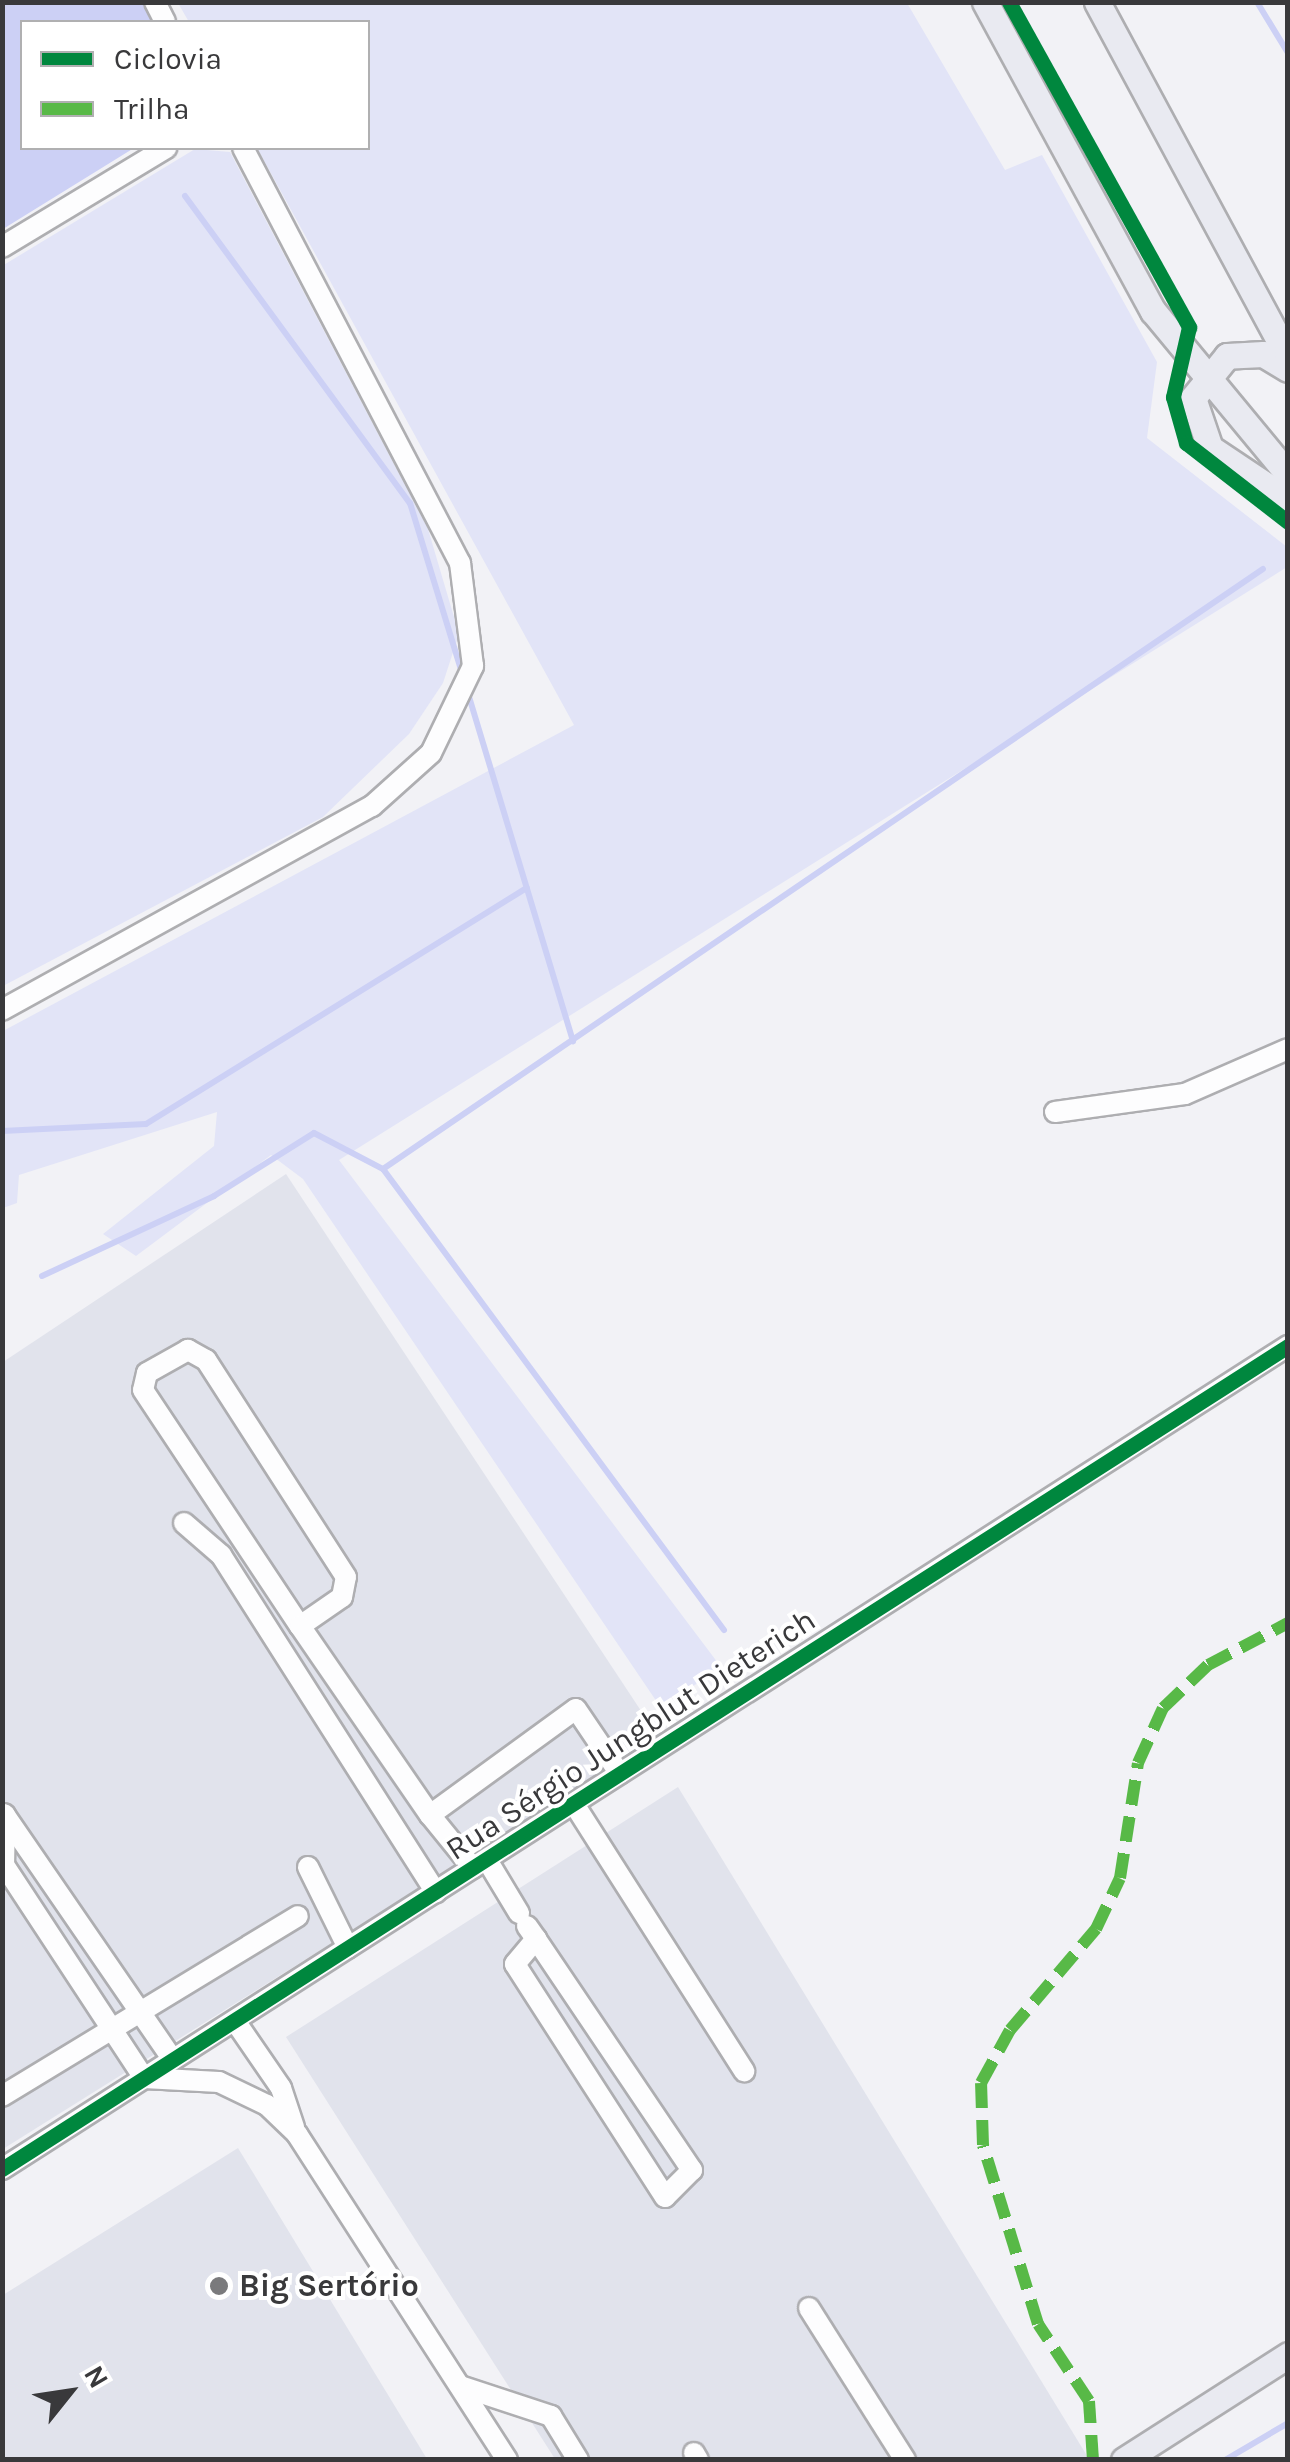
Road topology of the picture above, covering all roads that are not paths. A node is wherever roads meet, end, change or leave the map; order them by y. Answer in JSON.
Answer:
{"nodes":[{"id":1,"x":985,"y":2,"type":"edge"},
{"id":2,"x":1097,"y":2,"type":"edge"},
{"id":3,"x":163,"y":150,"type":"edge"},
{"id":4,"x":244,"y":150,"type":"edge"},
{"id":5,"x":2,"y":247,"type":"edge"},
{"id":6,"x":1288,"y":356,"type":"edge"},
{"id":7,"x":1288,"y":369,"type":"edge"},
{"id":8,"x":1201,"y":377,"type":"junction"},
{"id":9,"x":1288,"y":474,"type":"edge"},
{"id":10,"x":1288,"y":500,"type":"edge"},
{"id":11,"x":2,"y":1010,"type":"edge"},
{"id":12,"x":1288,"y":1049,"type":"edge"},
{"id":13,"x":1055,"y":1112,"type":"dead end"},
{"id":14,"x":1288,"y":1346,"type":"edge"},
{"id":15,"x":184,"y":1523,"type":"dead end"},
{"id":16,"x":300,"y":1626,"type":"junction"},
{"id":17,"x":620,"y":1774,"type":"junction"},
{"id":18,"x":574,"y":1804,"type":"junction"},
{"id":19,"x":4,"y":1814,"type":"edge"},
{"id":20,"x":430,"y":1816,"type":"junction"},
{"id":21,"x":480,"y":1864,"type":"junction"},
{"id":22,"x":308,"y":1867,"type":"dead end"},
{"id":23,"x":436,"y":1892,"type":"junction"},
{"id":24,"x":298,"y":1916,"type":"dead end"},
{"id":25,"x":528,"y":1926,"type":"junction"},
{"id":26,"x":348,"y":1948,"type":"junction"},
{"id":27,"x":139,"y":2011,"type":"junction"},
{"id":28,"x":235,"y":2020,"type":"junction"},
{"id":29,"x":112,"y":2029,"type":"junction"},
{"id":30,"x":173,"y":2060,"type":"junction"},
{"id":31,"x":744,"y":2071,"type":"dead end"},
{"id":32,"x":144,"y":2078,"type":"junction"},
{"id":33,"x":2,"y":2096,"type":"edge"},
{"id":34,"x":297,"y":2134,"type":"junction"},
{"id":35,"x":2,"y":2169,"type":"edge"},
{"id":36,"x":809,"y":2308,"type":"dead end"},
{"id":37,"x":1288,"y":2356,"type":"edge"},
{"id":38,"x":460,"y":2386,"type":"junction"},
{"id":39,"x":507,"y":2460,"type":"edge"},
{"id":40,"x":578,"y":2460,"type":"edge"},
{"id":41,"x":905,"y":2460,"type":"edge"},
{"id":42,"x":1124,"y":2460,"type":"edge"}],
"edges":[{"from":1,"to":8,"type":"main road"},
{"from":2,"to":6,"type":"main road"},
{"from":3,"to":5,"type":"street"},
{"from":4,"to":11,"type":"street"},
{"from":7,"to":8,"type":"main road"},
{"from":8,"to":9,"type":"main road"},
{"from":8,"to":10,"type":"main road"},
{"from":12,"to":13,"type":"street"},
{"from":14,"to":17,"type":"street","name":"Rua Sérgio Jungblut Dieterich"},
{"from":15,"to":23,"type":"street"},
{"from":16,"to":16,"type":"street"},
{"from":16,"to":20,"type":"street"},
{"from":17,"to":18,"type":"street","name":"Rua Sérgio Jungblut Dieterich"},
{"from":17,"to":20,"type":"street"},
{"from":18,"to":21,"type":"street","name":"Rua Sérgio Jungblut Dieterich"},
{"from":18,"to":31,"type":"street"},
{"from":19,"to":27,"type":"street"},
{"from":19,"to":29,"type":"street"},
{"from":20,"to":21,"type":"street"},
{"from":21,"to":23,"type":"street","name":"Rua Sérgio Jungblut Dieterich"},
{"from":21,"to":25,"type":"street"},
{"from":22,"to":26,"type":"street"},
{"from":23,"to":26,"type":"street","name":"Rua Sérgio Jungblut Dieterich"},
{"from":24,"to":27,"type":"street"},
{"from":25,"to":25,"type":"street"},
{"from":26,"to":28,"type":"street","name":"Rua Sérgio Jungblut Dieterich"},
{"from":27,"to":29,"type":"street"},
{"from":27,"to":30,"type":"street"},
{"from":28,"to":30,"type":"street","name":"Rua Sérgio Jungblut Dieterich"},
{"from":28,"to":34,"type":"street"},
{"from":29,"to":32,"type":"street"},
{"from":29,"to":33,"type":"street"},
{"from":30,"to":32,"type":"street","name":"Rua Sérgio Jungblut Dieterich"},
{"from":32,"to":34,"type":"street"},
{"from":32,"to":35,"type":"street","name":"Rua Sérgio Jungblut Dieterich"},
{"from":34,"to":38,"type":"street"},
{"from":36,"to":41,"type":"street"},
{"from":37,"to":42,"type":"main road"},
{"from":38,"to":39,"type":"street"},
{"from":38,"to":40,"type":"street"}]}
